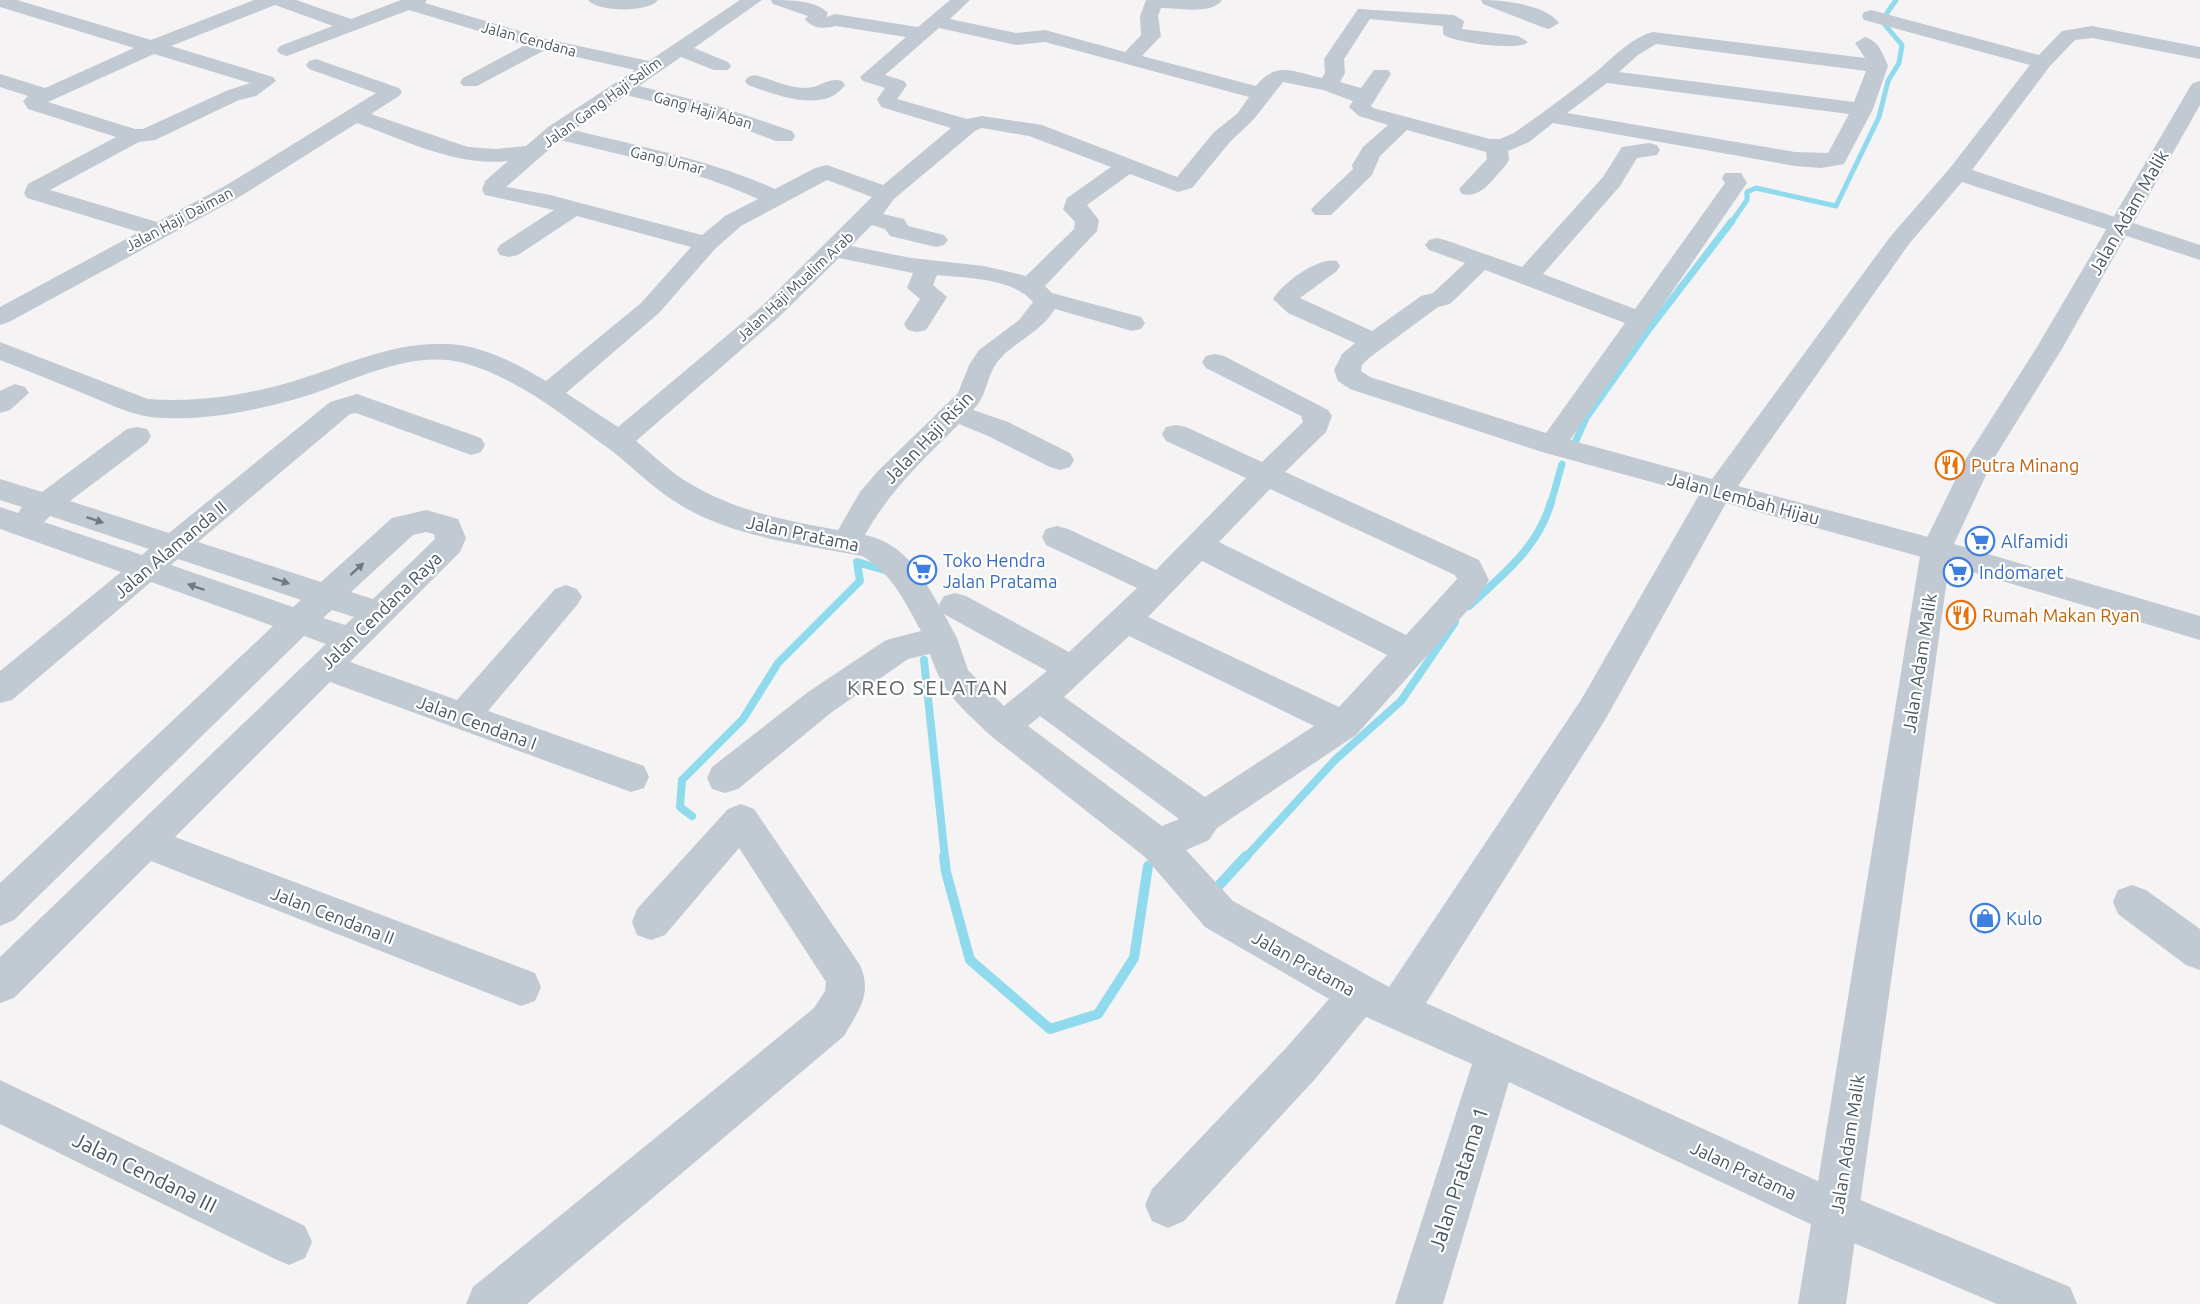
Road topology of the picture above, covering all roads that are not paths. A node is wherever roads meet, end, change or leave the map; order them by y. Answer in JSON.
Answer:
{"nodes":[{"id":1,"x":26,"y":0,"type":"edge"},
{"id":2,"x":271,"y":0,"type":"edge"},
{"id":3,"x":278,"y":0,"type":"edge"},
{"id":4,"x":597,"y":0,"type":"edge"},
{"id":5,"x":649,"y":0,"type":"edge"},
{"id":6,"x":780,"y":0,"type":"edge"},
{"id":7,"x":961,"y":0,"type":"edge"},
{"id":8,"x":1213,"y":0,"type":"edge"},
{"id":9,"x":0,"y":1,"type":"edge"},
{"id":10,"x":747,"y":1,"type":"edge"},
{"id":11,"x":414,"y":2,"type":"edge"},
{"id":12,"x":71,"y":3,"type":"dead end"},
{"id":13,"x":1473,"y":8,"type":"edge"},
{"id":14,"x":1875,"y":8,"type":"edge"},
{"id":15,"x":1549,"y":23,"type":"dead end"},
{"id":16,"x":350,"y":25,"type":"junction"},
{"id":17,"x":927,"y":27,"type":"junction"},
{"id":18,"x":1518,"y":42,"type":"dead end"},
{"id":19,"x":1864,"y":43,"type":"junction"},
{"id":20,"x":542,"y":44,"type":"junction"},
{"id":21,"x":152,"y":47,"type":"junction"},
{"id":22,"x":678,"y":49,"type":"junction"},
{"id":23,"x":286,"y":50,"type":"dead end"},
{"id":24,"x":2200,"y":53,"type":"edge"},
{"id":25,"x":1129,"y":59,"type":"junction"},
{"id":26,"x":1846,"y":62,"type":"junction"},
{"id":27,"x":2043,"y":62,"type":"junction"},
{"id":28,"x":316,"y":65,"type":"dead end"},
{"id":29,"x":721,"y":66,"type":"dead end"},
{"id":30,"x":1878,"y":66,"type":"junction"},
{"id":31,"x":650,"y":67,"type":"junction"},
{"id":32,"x":1381,"y":74,"type":"dead end"},
{"id":33,"x":1603,"y":76,"type":"junction"},
{"id":34,"x":0,"y":80,"type":"edge"},
{"id":35,"x":755,"y":81,"type":"dead end"},
{"id":36,"x":470,"y":82,"type":"dead end"},
{"id":37,"x":835,"y":85,"type":"dead end"},
{"id":38,"x":1328,"y":86,"type":"junction"},
{"id":39,"x":620,"y":87,"type":"junction"},
{"id":40,"x":2200,"y":87,"type":"edge"},
{"id":41,"x":1261,"y":94,"type":"junction"},
{"id":42,"x":46,"y":95,"type":"junction"},
{"id":43,"x":1356,"y":95,"type":"junction"},
{"id":44,"x":813,"y":96,"type":"junction"},
{"id":45,"x":1862,"y":109,"type":"junction"},
{"id":46,"x":356,"y":116,"type":"junction"},
{"id":47,"x":1549,"y":116,"type":"junction"},
{"id":48,"x":1402,"y":123,"type":"junction"},
{"id":49,"x":760,"y":126,"type":"junction"},
{"id":50,"x":967,"y":126,"type":"junction"},
{"id":51,"x":556,"y":132,"type":"junction"},
{"id":52,"x":134,"y":136,"type":"junction"},
{"id":53,"x":784,"y":136,"type":"dead end"},
{"id":54,"x":1497,"y":147,"type":"junction"},
{"id":55,"x":1649,"y":150,"type":"dead end"},
{"id":56,"x":534,"y":152,"type":"junction"},
{"id":57,"x":1126,"y":166,"type":"junction"},
{"id":58,"x":1958,"y":173,"type":"junction"},
{"id":59,"x":1733,"y":178,"type":"dead end"},
{"id":60,"x":1470,"y":189,"type":"dead end"},
{"id":61,"x":885,"y":194,"type":"junction"},
{"id":62,"x":775,"y":198,"type":"junction"},
{"id":63,"x":574,"y":208,"type":"junction"},
{"id":64,"x":1323,"y":210,"type":"dead end"},
{"id":65,"x":866,"y":217,"type":"junction"},
{"id":66,"x":2119,"y":227,"type":"junction"},
{"id":67,"x":158,"y":230,"type":"junction"},
{"id":68,"x":936,"y":240,"type":"dead end"},
{"id":69,"x":707,"y":244,"type":"junction"},
{"id":70,"x":1437,"y":245,"type":"dead end"},
{"id":71,"x":509,"y":250,"type":"dead end"},
{"id":72,"x":833,"y":250,"type":"junction"},
{"id":73,"x":2200,"y":253,"type":"edge"},
{"id":74,"x":1481,"y":261,"type":"junction"},
{"id":75,"x":1328,"y":266,"type":"dead end"},
{"id":76,"x":928,"y":267,"type":"junction"},
{"id":77,"x":1527,"y":277,"type":"junction"},
{"id":78,"x":1038,"y":293,"type":"junction"},
{"id":79,"x":0,"y":317,"type":"edge"},
{"id":80,"x":1640,"y":320,"type":"junction"},
{"id":81,"x":1132,"y":323,"type":"dead end"},
{"id":82,"x":917,"y":324,"type":"dead end"},
{"id":83,"x":1374,"y":342,"type":"junction"},
{"id":84,"x":0,"y":350,"type":"edge"},
{"id":85,"x":1215,"y":362,"type":"dead end"},
{"id":86,"x":548,"y":394,"type":"junction"},
{"id":87,"x":955,"y":413,"type":"junction"},
{"id":88,"x":1176,"y":434,"type":"dead end"},
{"id":89,"x":137,"y":436,"type":"dead end"},
{"id":90,"x":618,"y":442,"type":"junction"},
{"id":91,"x":471,"y":445,"type":"dead end"},
{"id":92,"x":1552,"y":445,"type":"junction"},
{"id":93,"x":1060,"y":460,"type":"dead end"},
{"id":94,"x":1263,"y":476,"type":"junction"},
{"id":95,"x":0,"y":489,"type":"edge"},
{"id":96,"x":1718,"y":491,"type":"junction"},
{"id":97,"x":46,"y":504,"type":"junction"},
{"id":98,"x":6,"y":528,"type":"edge"},
{"id":99,"x":1057,"y":537,"type":"dead end"},
{"id":100,"x":846,"y":542,"type":"junction"},
{"id":101,"x":1198,"y":544,"type":"junction"},
{"id":102,"x":173,"y":546,"type":"junction"},
{"id":103,"x":1936,"y":550,"type":"junction"},
{"id":104,"x":145,"y":569,"type":"junction"},
{"id":105,"x":1159,"y":585,"type":"junction"},
{"id":106,"x":326,"y":596,"type":"junction"},
{"id":107,"x":566,"y":597,"type":"dead end"},
{"id":108,"x":955,"y":605,"type":"dead end"},
{"id":109,"x":378,"y":613,"type":"junction"},
{"id":110,"x":1125,"y":620,"type":"junction"},
{"id":111,"x":298,"y":622,"type":"junction"},
{"id":112,"x":2200,"y":628,"type":"edge"},
{"id":113,"x":941,"y":638,"type":"junction"},
{"id":114,"x":351,"y":640,"type":"junction"},
{"id":115,"x":1410,"y":652,"type":"junction"},
{"id":116,"x":324,"y":666,"type":"junction"},
{"id":117,"x":1071,"y":669,"type":"junction"},
{"id":118,"x":0,"y":690,"type":"edge"},
{"id":119,"x":1040,"y":698,"type":"junction"},
{"id":120,"x":463,"y":717,"type":"junction"},
{"id":121,"x":1344,"y":725,"type":"junction"},
{"id":122,"x":1003,"y":726,"type":"junction"},
{"id":123,"x":631,"y":777,"type":"dead end"},
{"id":124,"x":725,"y":778,"type":"dead end"},
{"id":125,"x":1204,"y":818,"type":"junction"},
{"id":126,"x":145,"y":842,"type":"junction"},
{"id":127,"x":1158,"y":845,"type":"junction"},
{"id":128,"x":2132,"y":902,"type":"dead end"},
{"id":129,"x":0,"y":908,"type":"edge"},
{"id":130,"x":651,"y":922,"type":"dead end"},
{"id":131,"x":2200,"y":952,"type":"edge"},
{"id":132,"x":0,"y":984,"type":"edge"},
{"id":133,"x":521,"y":987,"type":"dead end"},
{"id":134,"x":1359,"y":994,"type":"junction"},
{"id":135,"x":1398,"y":1010,"type":"junction"},
{"id":136,"x":1496,"y":1054,"type":"junction"},
{"id":137,"x":0,"y":1101,"type":"edge"},
{"id":138,"x":1168,"y":1205,"type":"dead end"},
{"id":139,"x":1836,"y":1214,"type":"junction"},
{"id":140,"x":289,"y":1242,"type":"dead end"},
{"id":141,"x":490,"y":1304,"type":"edge"},
{"id":142,"x":1419,"y":1304,"type":"edge"},
{"id":143,"x":1822,"y":1304,"type":"edge"},
{"id":144,"x":2053,"y":1304,"type":"edge"}],
"edges":[{"from":1,"to":12,"type":"street"},
{"from":2,"to":21,"type":"street"},
{"from":3,"to":16,"type":"street"},
{"from":4,"to":5,"type":"street"},
{"from":6,"to":17,"type":"street"},
{"from":7,"to":17,"type":"street"},
{"from":8,"to":25,"type":"street"},
{"from":9,"to":21,"type":"street"},
{"from":10,"to":22,"type":"street","name":"Jalan Gang Haji Salim"},
{"from":11,"to":16,"type":"street"},
{"from":11,"to":20,"type":"street","name":"Jalan Cendana"},
{"from":13,"to":15,"type":"street"},
{"from":13,"to":18,"type":"street"},
{"from":13,"to":38,"type":"street"},
{"from":14,"to":19,"type":"street"},
{"from":14,"to":27,"type":"street"},
{"from":16,"to":23,"type":"street"},
{"from":17,"to":25,"type":"street"},
{"from":17,"to":50,"type":"street"},
{"from":19,"to":26,"type":"street"},
{"from":19,"to":30,"type":"street"},
{"from":20,"to":31,"type":"street","name":"Jalan Cendana"},
{"from":20,"to":36,"type":"street"},
{"from":21,"to":42,"type":"street"},
{"from":21,"to":52,"type":"street"},
{"from":22,"to":29,"type":"street"},
{"from":22,"to":31,"type":"street","name":"Jalan Gang Haji Salim"},
{"from":24,"to":27,"type":"street"},
{"from":25,"to":41,"type":"street"},
{"from":26,"to":30,"type":"street"},
{"from":26,"to":33,"type":"street"},
{"from":27,"to":58,"type":"street"},
{"from":28,"to":46,"type":"street","name":"Jalan Haji Daiman"},
{"from":30,"to":45,"type":"street"},
{"from":31,"to":39,"type":"street","name":"Jalan Gang Haji Salim"},
{"from":32,"to":43,"type":"street"},
{"from":33,"to":45,"type":"street"},
{"from":33,"to":47,"type":"street"},
{"from":34,"to":42,"type":"street"},
{"from":35,"to":44,"type":"street"},
{"from":37,"to":44,"type":"street"},
{"from":38,"to":41,"type":"street"},
{"from":38,"to":43,"type":"street"},
{"from":39,"to":49,"type":"street","name":"Gang Haji Aban"},
{"from":39,"to":51,"type":"street","name":"Jalan Gang Haji Salim"},
{"from":40,"to":66,"type":"street","name":"Jalan Adam Malik"},
{"from":41,"to":57,"type":"street"},
{"from":42,"to":52,"type":"street"},
{"from":43,"to":48,"type":"street"},
{"from":44,"to":49,"type":"street"},
{"from":45,"to":47,"type":"street"},
{"from":46,"to":56,"type":"street"},
{"from":46,"to":67,"type":"street","name":"Jalan Haji Daiman"},
{"from":47,"to":54,"type":"street"},
{"from":48,"to":54,"type":"street"},
{"from":48,"to":64,"type":"street"},
{"from":49,"to":53,"type":"street","name":"Gang Haji Aban"},
{"from":50,"to":57,"type":"street"},
{"from":50,"to":61,"type":"street","name":"Jalan Haji Mualim Arab"},
{"from":51,"to":56,"type":"street","name":"Jalan Gang Haji Salim"},
{"from":51,"to":62,"type":"street","name":"Gang Umar"},
{"from":52,"to":67,"type":"street"},
{"from":54,"to":60,"type":"street"},
{"from":55,"to":77,"type":"street"},
{"from":56,"to":63,"type":"street","name":"Jalan Gang Haji Salim"},
{"from":57,"to":78,"type":"street","name":"Jalan Haji Risin"},
{"from":58,"to":66,"type":"street"},
{"from":58,"to":96,"type":"street"},
{"from":59,"to":80,"type":"street"},
{"from":61,"to":62,"type":"street"},
{"from":61,"to":65,"type":"street","name":"Jalan Haji Mualim Arab"},
{"from":62,"to":69,"type":"street"},
{"from":63,"to":69,"type":"street","name":"Jalan Gang Haji Salim"},
{"from":63,"to":71,"type":"street"},
{"from":65,"to":68,"type":"street"},
{"from":65,"to":72,"type":"street","name":"Jalan Haji Mualim Arab"},
{"from":66,"to":73,"type":"street"},
{"from":66,"to":103,"type":"street","name":"Jalan Adam Malik"},
{"from":67,"to":79,"type":"street","name":"Jalan Haji Daiman"},
{"from":69,"to":86,"type":"street"},
{"from":70,"to":74,"type":"street"},
{"from":72,"to":76,"type":"street"},
{"from":72,"to":90,"type":"street","name":"Jalan Haji Mualim Arab"},
{"from":74,"to":77,"type":"street"},
{"from":74,"to":83,"type":"street"},
{"from":75,"to":83,"type":"street"},
{"from":76,"to":78,"type":"street"},
{"from":76,"to":82,"type":"street"},
{"from":77,"to":80,"type":"street"},
{"from":78,"to":81,"type":"street"},
{"from":78,"to":87,"type":"street","name":"Jalan Haji Risin"},
{"from":80,"to":92,"type":"street"},
{"from":83,"to":92,"type":"street","name":"Jalan Lembah Hijau"},
{"from":84,"to":86,"type":"street","name":"Jalan Pratama"},
{"from":85,"to":94,"type":"street"},
{"from":86,"to":90,"type":"street","name":"Jalan Pratama"},
{"from":87,"to":93,"type":"street"},
{"from":87,"to":100,"type":"street","name":"Jalan Haji Risin"},
{"from":88,"to":94,"type":"street"},
{"from":89,"to":97,"type":"street"},
{"from":90,"to":100,"type":"street","name":"Jalan Pratama"},
{"from":91,"to":102,"type":"street","name":"Jalan Alamanda II"},
{"from":92,"to":96,"type":"street","name":"Jalan Lembah Hijau"},
{"from":94,"to":101,"type":"street"},
{"from":94,"to":115,"type":"street"},
{"from":95,"to":97,"type":"street"},
{"from":96,"to":103,"type":"street","name":"Jalan Lembah Hijau"},
{"from":96,"to":135,"type":"street"},
{"from":97,"to":98,"type":"street"},
{"from":97,"to":102,"type":"street","one_way":true},
{"from":98,"to":104,"type":"street"},
{"from":99,"to":105,"type":"street"},
{"from":100,"to":113,"type":"street","name":"Jalan Pratama"},
{"from":101,"to":105,"type":"street"},
{"from":101,"to":115,"type":"street"},
{"from":102,"to":104,"type":"street","name":"Jalan Alamanda II"},
{"from":102,"to":106,"type":"street","one_way":true},
{"from":103,"to":112,"type":"street","name":"Jalan Lembah Hijau"},
{"from":103,"to":139,"type":"street","name":"Jalan Adam Malik"},
{"from":111,"to":104,"type":"street","one_way":true},
{"from":104,"to":118,"type":"street","name":"Jalan Alamanda II"},
{"from":105,"to":110,"type":"street"},
{"from":106,"to":109,"type":"street"},
{"from":106,"to":109,"type":"street","name":"Jalan Cendana Raya","one_way":true},
{"from":106,"to":111,"type":"street","name":"Jalan Cendana Raya"},
{"from":107,"to":120,"type":"street"},
{"from":108,"to":117,"type":"street"},
{"from":109,"to":114,"type":"street","name":"Jalan Cendana Raya"},
{"from":110,"to":117,"type":"street"},
{"from":110,"to":121,"type":"street"},
{"from":111,"to":114,"type":"street"},
{"from":111,"to":129,"type":"street","name":"Jalan Cendana Raya"},
{"from":113,"to":122,"type":"street","name":"Jalan Pratama"},
{"from":113,"to":124,"type":"street"},
{"from":114,"to":116,"type":"street","name":"Jalan Cendana Raya"},
{"from":115,"to":121,"type":"street"},
{"from":116,"to":120,"type":"street","name":"Jalan Cendana I"},
{"from":116,"to":126,"type":"street","name":"Jalan Cendana Raya"},
{"from":117,"to":119,"type":"street"},
{"from":119,"to":122,"type":"street"},
{"from":119,"to":125,"type":"street"},
{"from":120,"to":123,"type":"street","name":"Jalan Cendana I"},
{"from":121,"to":125,"type":"street"},
{"from":122,"to":127,"type":"street","name":"Jalan Pratama"},
{"from":125,"to":127,"type":"street"},
{"from":126,"to":132,"type":"street","name":"Jalan Cendana Raya"},
{"from":126,"to":133,"type":"street","name":"Jalan Cendana II"},
{"from":127,"to":134,"type":"street","name":"Jalan Pratama"},
{"from":128,"to":131,"type":"street"},
{"from":130,"to":141,"type":"street"},
{"from":134,"to":135,"type":"street","name":"Jalan Pratama"},
{"from":134,"to":138,"type":"street"},
{"from":135,"to":136,"type":"street","name":"Jalan Pratama"},
{"from":136,"to":139,"type":"street","name":"Jalan Pratama"},
{"from":136,"to":142,"type":"street","name":"Jalan Pratama 1"},
{"from":137,"to":140,"type":"street","name":"Jalan Cendana III"},
{"from":139,"to":143,"type":"street","name":"Jalan Adam Malik"},
{"from":139,"to":144,"type":"street","name":"Jalan Pratama"}]}
